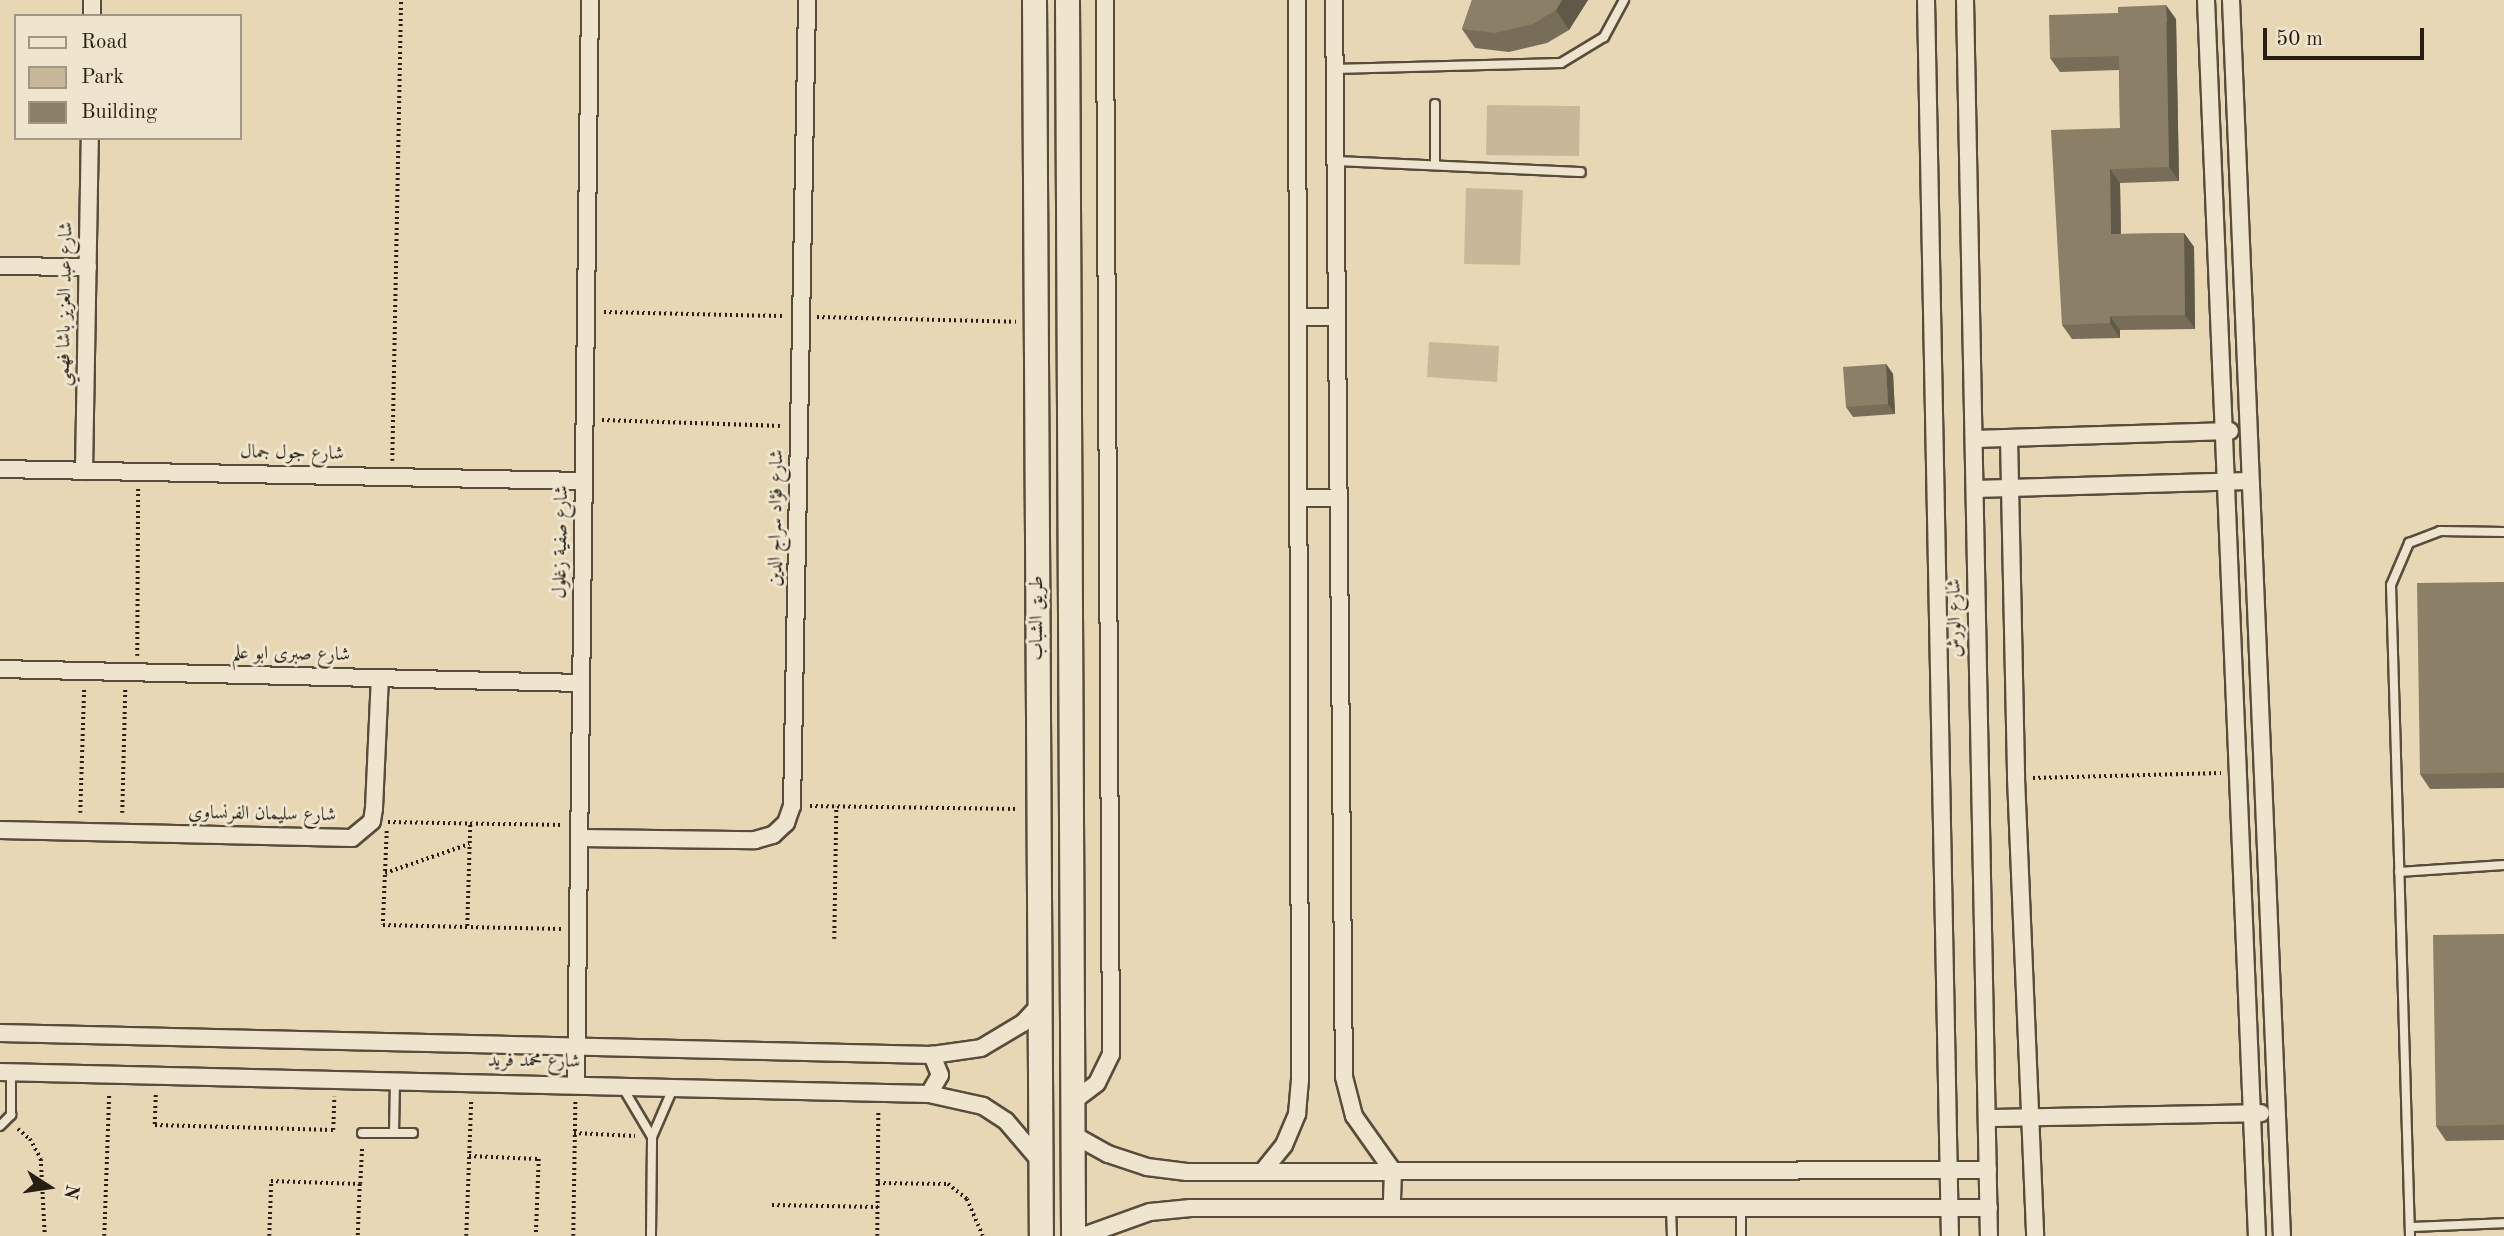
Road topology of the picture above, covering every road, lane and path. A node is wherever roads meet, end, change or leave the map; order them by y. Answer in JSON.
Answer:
{"nodes":[{"id":1,"x":401,"y":0,"type":"edge"},
{"id":2,"x":590,"y":0,"type":"edge"},
{"id":3,"x":807,"y":0,"type":"edge"},
{"id":4,"x":1034,"y":0,"type":"edge"},
{"id":5,"x":1067,"y":0,"type":"edge"},
{"id":6,"x":1105,"y":0,"type":"edge"},
{"id":7,"x":1297,"y":0,"type":"edge"},
{"id":8,"x":1334,"y":0,"type":"edge"},
{"id":9,"x":1624,"y":0,"type":"edge"},
{"id":10,"x":1926,"y":0,"type":"edge"},
{"id":11,"x":1965,"y":0,"type":"edge"},
{"id":12,"x":2206,"y":0,"type":"edge"},
{"id":13,"x":2231,"y":0,"type":"edge"},
{"id":14,"x":1334,"y":69,"type":"junction"},
{"id":15,"x":1435,"y":104,"type":"dead end"},
{"id":16,"x":90,"y":140,"type":"edge"},
{"id":17,"x":1335,"y":161,"type":"junction"},
{"id":18,"x":1435,"y":165,"type":"junction"},
{"id":19,"x":1581,"y":172,"type":"dead end"},
{"id":20,"x":0,"y":266,"type":"edge"},
{"id":21,"x":88,"y":267,"type":"junction"},
{"id":22,"x":1298,"y":317,"type":"junction"},
{"id":23,"x":1336,"y":317,"type":"junction"},
{"id":24,"x":584,"y":420,"type":"junction"},
{"id":25,"x":800,"y":426,"type":"junction"},
{"id":26,"x":2246,"y":430,"type":"junction"},
{"id":27,"x":2221,"y":431,"type":"junction"},
{"id":28,"x":2010,"y":438,"type":"junction"},
{"id":29,"x":1974,"y":439,"type":"junction"},
{"id":30,"x":0,"y":469,"type":"edge"},
{"id":31,"x":85,"y":471,"type":"junction"},
{"id":32,"x":138,"y":472,"type":"junction"},
{"id":33,"x":391,"y":477,"type":"junction"},
{"id":34,"x":584,"y":481,"type":"junction"},
{"id":35,"x":2248,"y":481,"type":"junction"},
{"id":36,"x":2223,"y":482,"type":"junction"},
{"id":37,"x":2010,"y":488,"type":"junction"},
{"id":38,"x":1975,"y":489,"type":"junction"},
{"id":39,"x":1299,"y":498,"type":"junction"},
{"id":40,"x":1337,"y":498,"type":"junction"},
{"id":41,"x":2504,"y":532,"type":"edge"},
{"id":42,"x":0,"y":669,"type":"edge"},
{"id":43,"x":85,"y":671,"type":"junction"},
{"id":44,"x":131,"y":672,"type":"junction"},
{"id":45,"x":380,"y":678,"type":"junction"},
{"id":46,"x":581,"y":683,"type":"junction"},
{"id":47,"x":2237,"y":772,"type":"junction"},
{"id":48,"x":2016,"y":778,"type":"junction"},
{"id":49,"x":792,"y":806,"type":"junction"},
{"id":50,"x":836,"y":807,"type":"junction"},
{"id":51,"x":1039,"y":809,"type":"junction"},
{"id":52,"x":380,"y":822,"type":"junction"},
{"id":53,"x":470,"y":823,"type":"junction"},
{"id":54,"x":0,"y":831,"type":"edge"},
{"id":55,"x":79,"y":832,"type":"junction"},
{"id":56,"x":579,"y":832,"type":"junction"},
{"id":57,"x":122,"y":833,"type":"junction"},
{"id":58,"x":469,"y":844,"type":"junction"},
{"id":59,"x":2504,"y":865,"type":"edge"},
{"id":60,"x":2399,"y":872,"type":"junction"},
{"id":61,"x":385,"y":873,"type":"junction"},
{"id":62,"x":467,"y":927,"type":"junction"},
{"id":63,"x":578,"y":930,"type":"junction"},
{"id":64,"x":834,"y":939,"type":"dead end"},
{"id":65,"x":1040,"y":1005,"type":"junction"},
{"id":66,"x":0,"y":1033,"type":"edge"},
{"id":67,"x":576,"y":1047,"type":"junction"},
{"id":68,"x":932,"y":1055,"type":"junction"},
{"id":69,"x":5,"y":1072,"type":"edge"},
{"id":70,"x":110,"y":1074,"type":"junction"},
{"id":71,"x":157,"y":1075,"type":"junction"},
{"id":72,"x":334,"y":1079,"type":"junction"},
{"id":73,"x":395,"y":1080,"type":"junction"},
{"id":74,"x":471,"y":1082,"type":"junction"},
{"id":75,"x":576,"y":1084,"type":"junction"},
{"id":76,"x":622,"y":1085,"type":"junction"},
{"id":77,"x":674,"y":1086,"type":"junction"},
{"id":78,"x":879,"y":1092,"type":"junction"},
{"id":79,"x":929,"y":1094,"type":"junction"},
{"id":80,"x":1072,"y":1102,"type":"junction"},
{"id":81,"x":2253,"y":1113,"type":"junction"},
{"id":82,"x":2277,"y":1113,"type":"junction"},
{"id":83,"x":1987,"y":1118,"type":"junction"},
{"id":84,"x":2031,"y":1118,"type":"junction"},
{"id":85,"x":3,"y":1125,"type":"edge"},
{"id":86,"x":362,"y":1133,"type":"joint"},
{"id":87,"x":394,"y":1133,"type":"junction"},
{"id":88,"x":413,"y":1133,"type":"dead end"},
{"id":89,"x":575,"y":1133,"type":"junction"},
{"id":90,"x":1072,"y":1134,"type":"junction"},
{"id":91,"x":652,"y":1137,"type":"junction"},
{"id":92,"x":469,"y":1156,"type":"junction"},
{"id":93,"x":1041,"y":1163,"type":"junction"},
{"id":94,"x":1988,"y":1170,"type":"junction"},
{"id":95,"x":1263,"y":1171,"type":"junction"},
{"id":96,"x":1393,"y":1171,"type":"junction"},
{"id":97,"x":1948,"y":1171,"type":"junction"},
{"id":98,"x":878,"y":1183,"type":"junction"},
{"id":99,"x":360,"y":1184,"type":"junction"},
{"id":100,"x":772,"y":1205,"type":"dead end"},
{"id":101,"x":878,"y":1207,"type":"junction"},
{"id":102,"x":1392,"y":1208,"type":"junction"},
{"id":103,"x":1671,"y":1208,"type":"junction"},
{"id":104,"x":1741,"y":1208,"type":"junction"},
{"id":105,"x":1949,"y":1208,"type":"junction"},
{"id":106,"x":1989,"y":1208,"type":"junction"},
{"id":107,"x":2504,"y":1223,"type":"edge"},
{"id":108,"x":2410,"y":1232,"type":"edge"},
{"id":109,"x":45,"y":1236,"type":"edge"},
{"id":110,"x":104,"y":1236,"type":"edge"},
{"id":111,"x":269,"y":1236,"type":"edge"},
{"id":112,"x":358,"y":1236,"type":"edge"},
{"id":113,"x":467,"y":1236,"type":"edge"},
{"id":114,"x":536,"y":1236,"type":"edge"},
{"id":115,"x":573,"y":1236,"type":"edge"},
{"id":116,"x":651,"y":1236,"type":"edge"},
{"id":117,"x":877,"y":1236,"type":"edge"},
{"id":118,"x":984,"y":1236,"type":"edge"},
{"id":119,"x":1041,"y":1236,"type":"edge"},
{"id":120,"x":1073,"y":1236,"type":"edge"},
{"id":121,"x":1083,"y":1236,"type":"edge"},
{"id":122,"x":1672,"y":1236,"type":"edge"},
{"id":123,"x":1741,"y":1236,"type":"edge"},
{"id":124,"x":1950,"y":1236,"type":"edge"},
{"id":125,"x":1989,"y":1236,"type":"edge"},
{"id":126,"x":2035,"y":1236,"type":"edge"},
{"id":127,"x":2257,"y":1236,"type":"edge"},
{"id":128,"x":2282,"y":1236,"type":"edge"}],
"edges":[{"from":1,"to":33,"type":"path"},
{"from":2,"to":24,"type":"street","name":"شارع صفية زغلول"},
{"from":3,"to":25,"type":"street","name":"شارع فؤاد سراج الدين"},
{"from":4,"to":51,"type":"street","name":"طريق الشباب"},
{"from":5,"to":80,"type":"street","name":"طريق الشباب"},
{"from":6,"to":80,"type":"street"},
{"from":7,"to":22,"type":"street"},
{"from":8,"to":14,"type":"street"},
{"from":9,"to":14,"type":"lane"},
{"from":10,"to":97,"type":"street","name":"شارع الورش"},
{"from":11,"to":29,"type":"street","name":"شارع الورش"},
{"from":12,"to":27,"type":"street"},
{"from":13,"to":26,"type":"street"},
{"from":14,"to":17,"type":"street"},
{"from":15,"to":18,"type":"lane"},
{"from":16,"to":21,"type":"street","name":"شارع عبد العزيز باشا فهمي"},
{"from":17,"to":18,"type":"lane"},
{"from":17,"to":23,"type":"street"},
{"from":18,"to":19,"type":"lane"},
{"from":20,"to":21,"type":"street"},
{"from":21,"to":31,"type":"street","name":"شارع عبد العزيز باشا فهمي"},
{"from":22,"to":23,"type":"street"},
{"from":22,"to":39,"type":"street"},
{"from":23,"to":40,"type":"street"},
{"from":24,"to":25,"type":"path"},
{"from":24,"to":34,"type":"street","name":"شارع صفية زغلول"},
{"from":25,"to":49,"type":"street","name":"شارع فؤاد سراج الدين"},
{"from":26,"to":27,"type":"street"},
{"from":26,"to":35,"type":"street"},
{"from":27,"to":28,"type":"street"},
{"from":27,"to":36,"type":"street"},
{"from":28,"to":29,"type":"street"},
{"from":28,"to":37,"type":"street"},
{"from":29,"to":38,"type":"street","name":"شارع الورش"},
{"from":30,"to":31,"type":"street","name":"شارع جول جمال"},
{"from":31,"to":32,"type":"street","name":"شارع جول جمال"},
{"from":32,"to":33,"type":"street","name":"شارع جول جمال"},
{"from":32,"to":44,"type":"path"},
{"from":33,"to":34,"type":"street","name":"شارع جول جمال"},
{"from":34,"to":46,"type":"street","name":"شارع صفية زغلول"},
{"from":35,"to":36,"type":"street"},
{"from":35,"to":82,"type":"street"},
{"from":36,"to":37,"type":"street"},
{"from":36,"to":47,"type":"street"},
{"from":37,"to":38,"type":"street"},
{"from":37,"to":48,"type":"street"},
{"from":38,"to":83,"type":"street","name":"شارع الورش"},
{"from":39,"to":40,"type":"street"},
{"from":39,"to":95,"type":"street"},
{"from":40,"to":96,"type":"street"},
{"from":41,"to":60,"type":"lane"},
{"from":42,"to":43,"type":"street","name":"شارع صبرى ابو علم"},
{"from":43,"to":44,"type":"street","name":"شارع صبرى ابو علم"},
{"from":43,"to":55,"type":"path"},
{"from":44,"to":45,"type":"street","name":"شارع صبرى ابو علم"},
{"from":44,"to":57,"type":"path"},
{"from":45,"to":46,"type":"street","name":"شارع صبرى ابو علم"},
{"from":45,"to":52,"type":"street"},
{"from":46,"to":56,"type":"street","name":"شارع صفية زغلول"},
{"from":47,"to":48,"type":"path"},
{"from":47,"to":81,"type":"street"},
{"from":48,"to":84,"type":"street"},
{"from":49,"to":50,"type":"path"},
{"from":49,"to":56,"type":"street"},
{"from":50,"to":51,"type":"path"},
{"from":50,"to":64,"type":"path"},
{"from":51,"to":65,"type":"street","name":"طريق الشباب"},
{"from":52,"to":53,"type":"path"},
{"from":52,"to":57,"type":"street","name":"شارع سليمان الفرنساوي"},
{"from":52,"to":61,"type":"path"},
{"from":53,"to":56,"type":"path"},
{"from":53,"to":58,"type":"path"},
{"from":54,"to":55,"type":"street","name":"شارع سليمان الفرنساوي"},
{"from":55,"to":57,"type":"street","name":"شارع سليمان الفرنساوي"},
{"from":56,"to":63,"type":"street","name":"شارع صفية زغلول"},
{"from":58,"to":61,"type":"path"},
{"from":58,"to":62,"type":"path"},
{"from":59,"to":60,"type":"lane"},
{"from":60,"to":108,"type":"lane"},
{"from":61,"to":62,"type":"path"},
{"from":62,"to":63,"type":"path"},
{"from":63,"to":67,"type":"street","name":"شارع صفية زغلول"},
{"from":65,"to":68,"type":"street","name":"شارع محمد فريد"},
{"from":65,"to":93,"type":"street","name":"طريق الشباب"},
{"from":66,"to":67,"type":"street","name":"شارع محمد فريد"},
{"from":67,"to":68,"type":"street","name":"شارع محمد فريد"},
{"from":67,"to":75,"type":"street","name":"شارع صفية زغلول"},
{"from":68,"to":79,"type":"street"},
{"from":69,"to":70,"type":"street","name":"شارع محمد فريد"},
{"from":69,"to":85,"type":"lane"},
{"from":70,"to":71,"type":"street","name":"شارع محمد فريد"},
{"from":70,"to":110,"type":"path"},
{"from":71,"to":72,"type":"street","name":"شارع محمد فريد"},
{"from":71,"to":72,"type":"path"},
{"from":72,"to":73,"type":"street","name":"شارع محمد فريد"},
{"from":73,"to":74,"type":"street","name":"شارع محمد فريد"},
{"from":73,"to":87,"type":"lane"},
{"from":74,"to":75,"type":"street","name":"شارع محمد فريد"},
{"from":74,"to":92,"type":"path"},
{"from":75,"to":76,"type":"street","name":"شارع محمد فريد"},
{"from":75,"to":89,"type":"path"},
{"from":76,"to":77,"type":"street","name":"شارع محمد فريد"},
{"from":76,"to":91,"type":"lane"},
{"from":77,"to":78,"type":"street","name":"شارع محمد فريد"},
{"from":77,"to":91,"type":"lane"},
{"from":78,"to":79,"type":"street","name":"شارع محمد فريد"},
{"from":78,"to":98,"type":"path"},
{"from":79,"to":93,"type":"street","name":"شارع محمد فريد"},
{"from":80,"to":90,"type":"street","name":"طريق الشباب"},
{"from":81,"to":82,"type":"street"},
{"from":81,"to":84,"type":"street"},
{"from":81,"to":127,"type":"street"},
{"from":82,"to":128,"type":"street"},
{"from":83,"to":84,"type":"street"},
{"from":83,"to":94,"type":"street","name":"شارع الورش"},
{"from":84,"to":126,"type":"street"},
{"from":85,"to":109,"type":"path"},
{"from":86,"to":87,"type":"lane"},
{"from":86,"to":99,"type":"path"},
{"from":87,"to":88,"type":"lane"},
{"from":89,"to":91,"type":"path"},
{"from":89,"to":115,"type":"path"},
{"from":90,"to":95,"type":"street"},
{"from":90,"to":120,"type":"street","name":"طريق الشباب"},
{"from":91,"to":116,"type":"lane"},
{"from":92,"to":113,"type":"path"},
{"from":92,"to":114,"type":"path"},
{"from":93,"to":119,"type":"street","name":"طريق الشباب"},
{"from":94,"to":97,"type":"street"},
{"from":94,"to":106,"type":"street","name":"شارع الورش"},
{"from":95,"to":96,"type":"street"},
{"from":96,"to":97,"type":"street"},
{"from":96,"to":102,"type":"street"},
{"from":97,"to":105,"type":"street","name":"شارع الورش"},
{"from":98,"to":101,"type":"path"},
{"from":98,"to":118,"type":"path"},
{"from":99,"to":111,"type":"path"},
{"from":99,"to":112,"type":"path"},
{"from":100,"to":101,"type":"path"},
{"from":101,"to":117,"type":"path"},
{"from":102,"to":103,"type":"street"},
{"from":102,"to":121,"type":"street"},
{"from":103,"to":104,"type":"street"},
{"from":103,"to":122,"type":"lane"},
{"from":104,"to":105,"type":"street"},
{"from":104,"to":123,"type":"lane"},
{"from":105,"to":106,"type":"street"},
{"from":105,"to":124,"type":"street","name":"شارع الورش"},
{"from":106,"to":125,"type":"street","name":"شارع الورش"},
{"from":107,"to":108,"type":"lane"}]}
